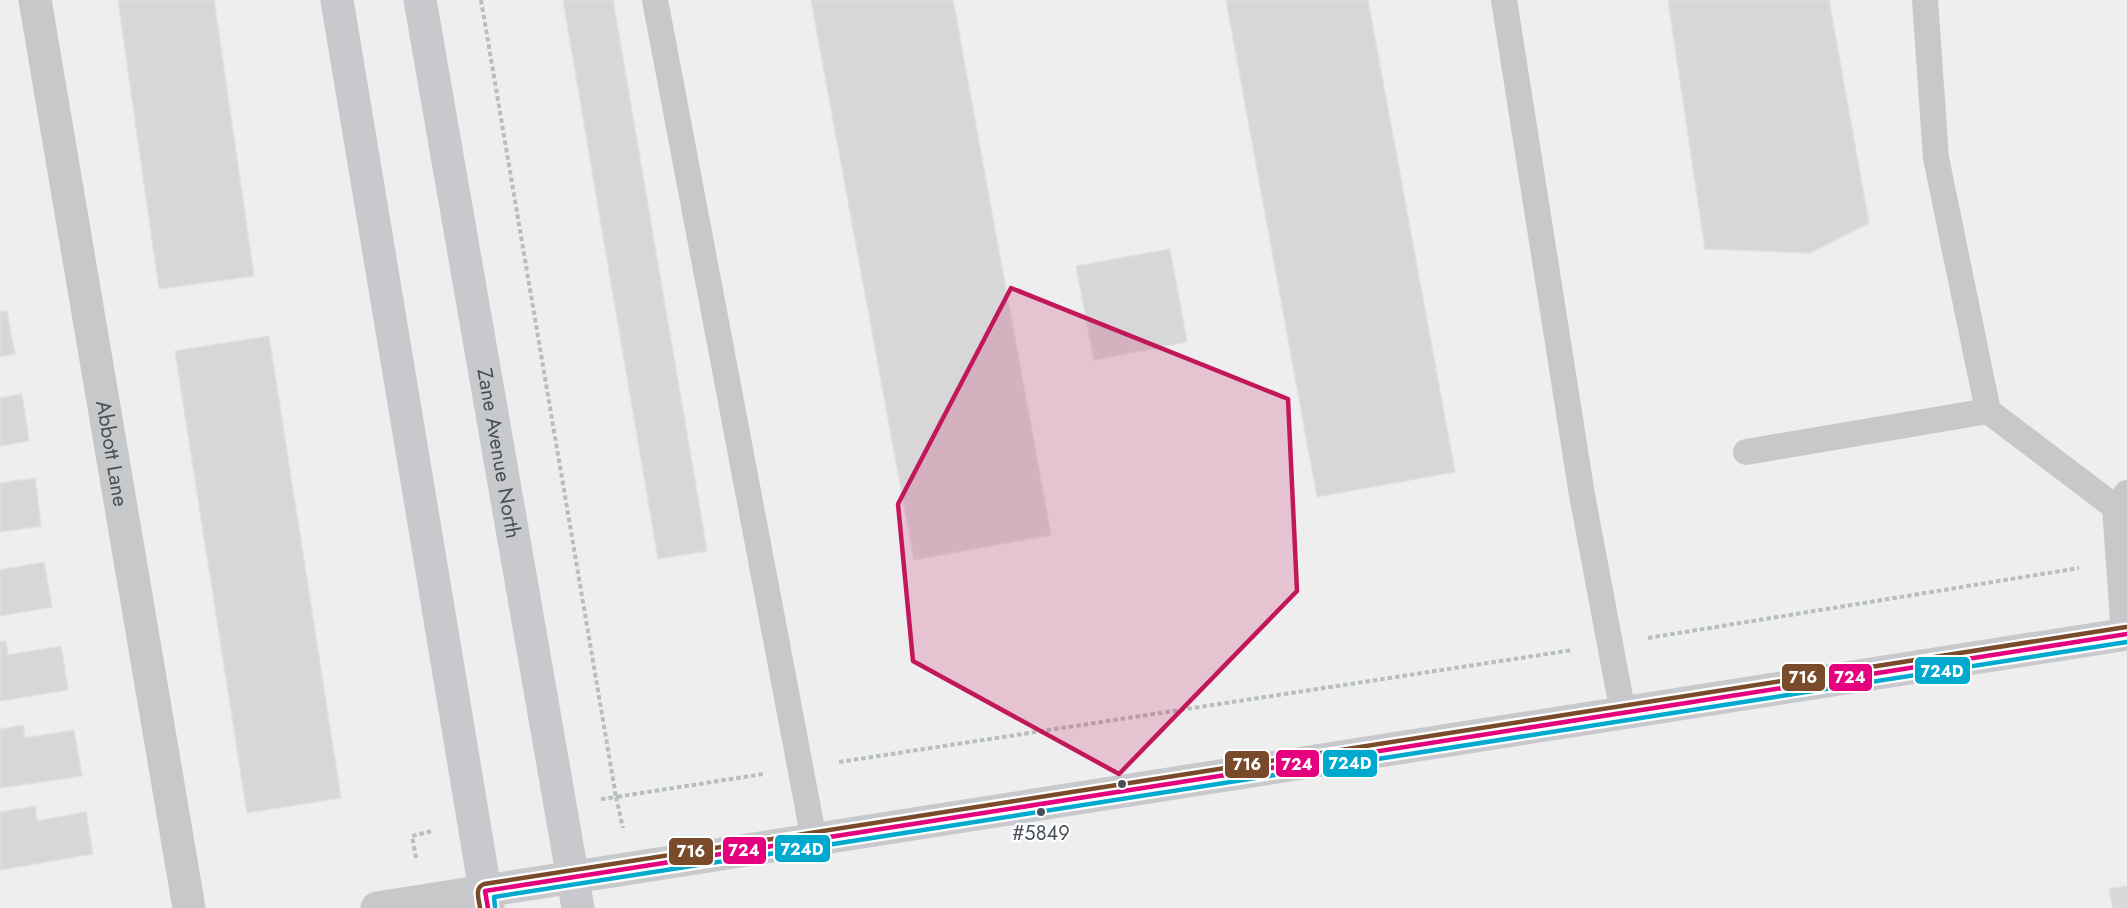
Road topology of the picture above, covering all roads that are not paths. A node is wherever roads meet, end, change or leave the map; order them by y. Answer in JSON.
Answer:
{"nodes":[{"id":1,"x":35,"y":0,"type":"edge"},
{"id":2,"x":337,"y":0,"type":"edge"},
{"id":3,"x":420,"y":0,"type":"edge"},
{"id":4,"x":655,"y":0,"type":"edge"},
{"id":5,"x":1504,"y":0,"type":"edge"},
{"id":6,"x":1925,"y":0,"type":"edge"},
{"id":7,"x":1988,"y":411,"type":"junction"},
{"id":8,"x":1746,"y":452,"type":"dead end"},
{"id":9,"x":2121,"y":500,"type":"edge"},
{"id":10,"x":2125,"y":634,"type":"edge"},
{"id":11,"x":1623,"y":713,"type":"junction"},
{"id":12,"x":814,"y":840,"type":"junction"},
{"id":13,"x":575,"y":893,"type":"edge"},
{"id":14,"x":487,"y":899,"type":"edge"},
{"id":15,"x":189,"y":908,"type":"edge"},
{"id":16,"x":377,"y":908,"type":"edge"}],
"edges":[{"from":1,"to":15,"type":"street","name":"Abbott Lane"},
{"from":2,"to":14,"type":"street"},
{"from":3,"to":13,"type":"street","name":"Zane Avenue North"},
{"from":4,"to":12,"type":"lane"},
{"from":5,"to":11,"type":"lane"},
{"from":6,"to":7,"type":"lane"},
{"from":7,"to":8,"type":"lane"},
{"from":7,"to":9,"type":"lane"},
{"from":9,"to":10,"type":"lane"},
{"from":10,"to":11,"type":"street"},
{"from":11,"to":12,"type":"street"},
{"from":12,"to":13,"type":"street"},
{"from":13,"to":14,"type":"street"},
{"from":14,"to":16,"type":"street"}]}
